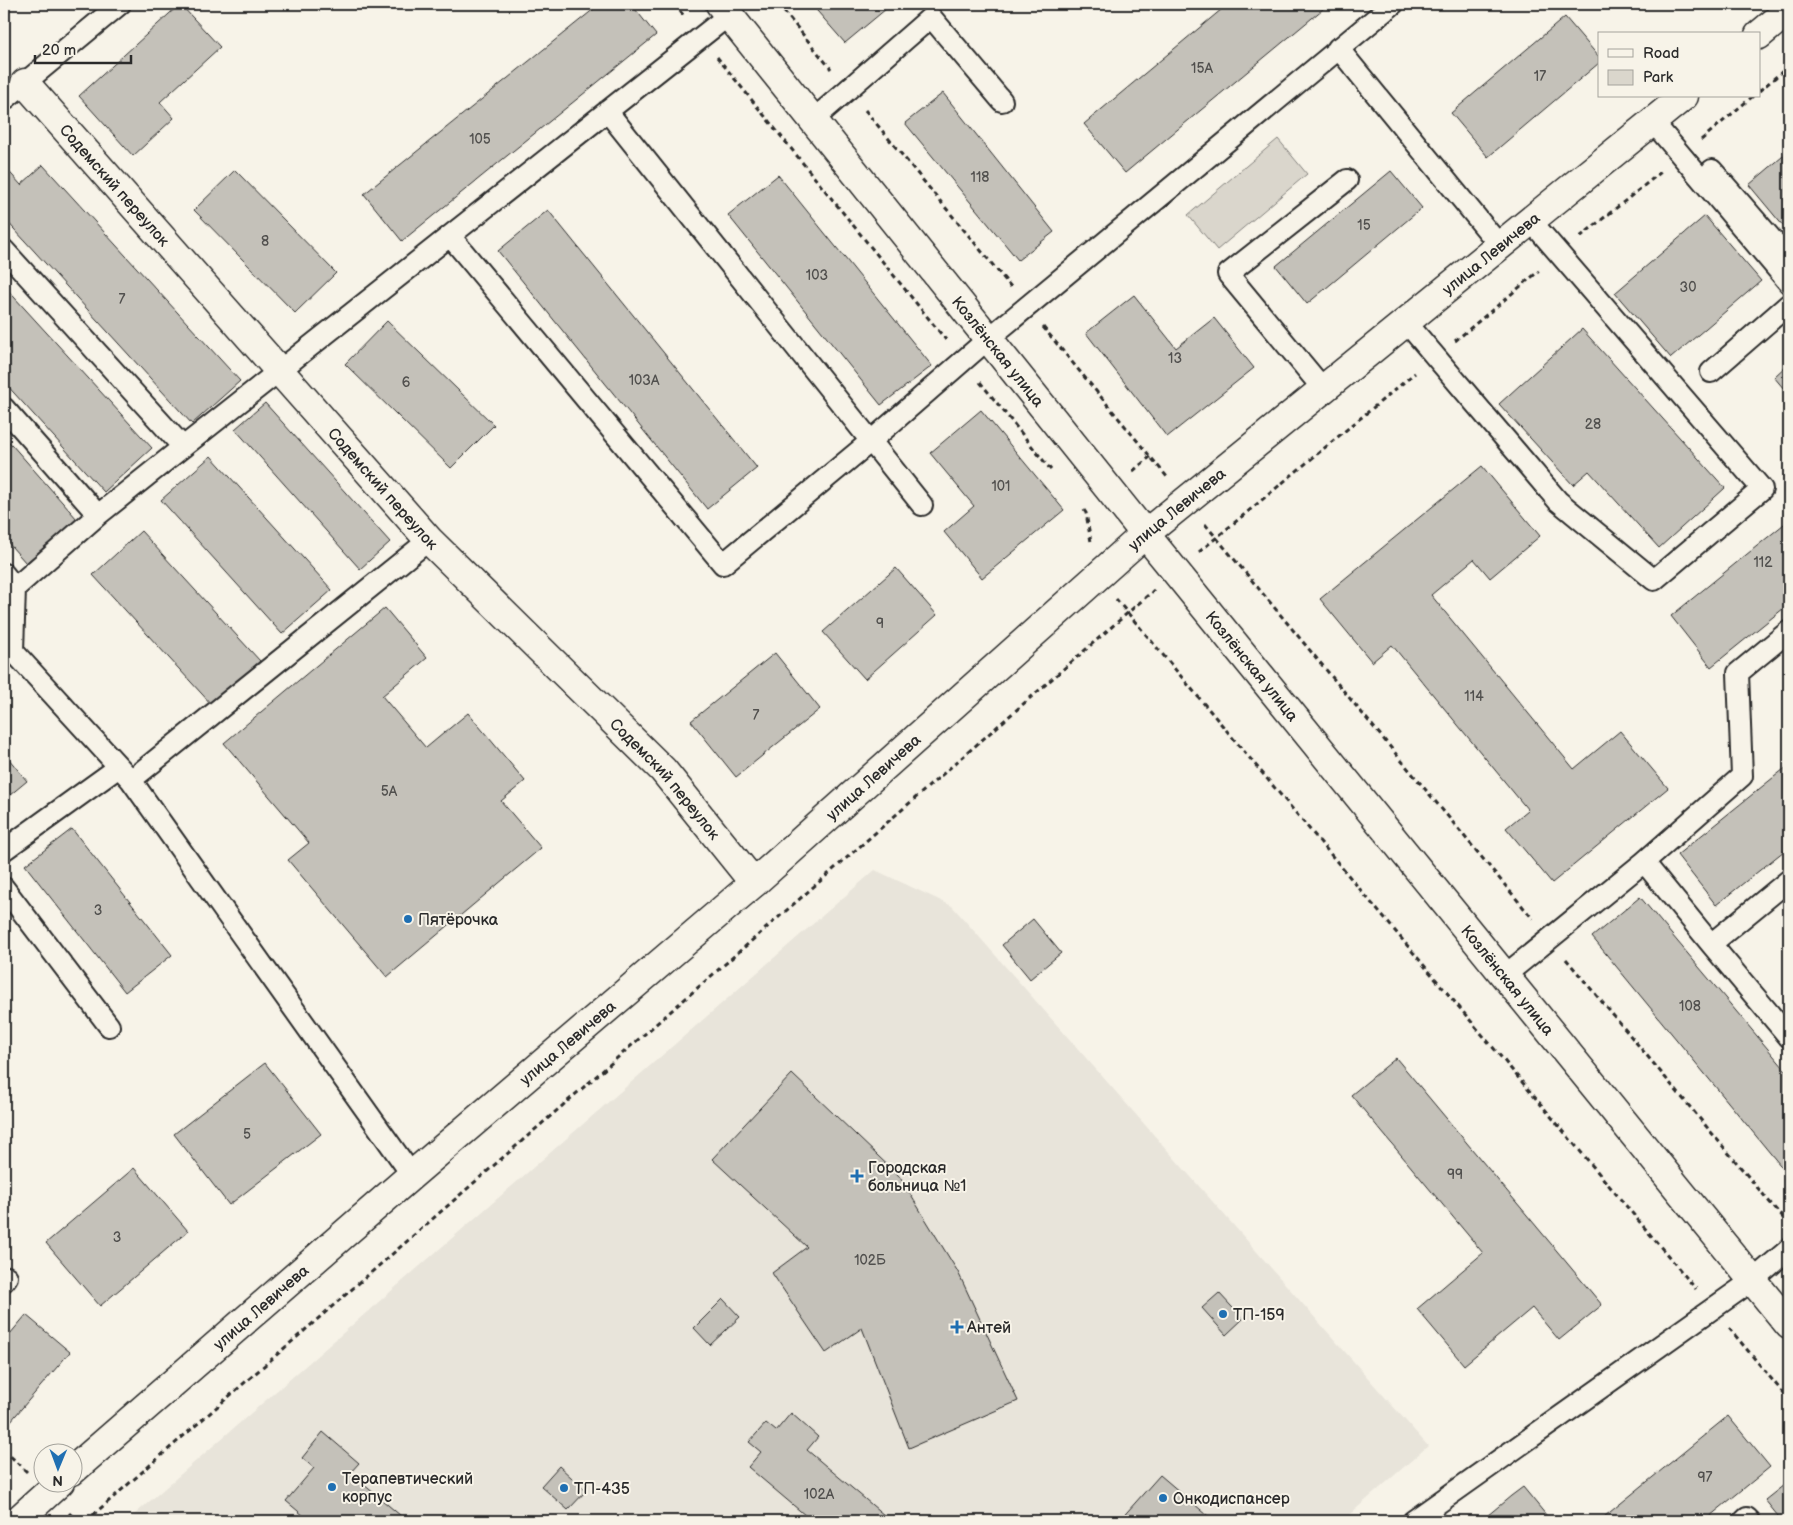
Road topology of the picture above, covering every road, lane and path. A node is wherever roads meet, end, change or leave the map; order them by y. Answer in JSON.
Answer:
{"nodes":[{"id":1,"x":120,"y":4,"type":"edge"},
{"id":2,"x":674,"y":4,"type":"edge"},
{"id":3,"x":778,"y":4,"type":"edge"},
{"id":4,"x":1393,"y":4,"type":"edge"},
{"id":5,"x":724,"y":10,"type":"edge"},
{"id":6,"x":1789,"y":10,"type":"edge"},
{"id":7,"x":1760,"y":34,"type":"edge"},
{"id":8,"x":701,"y":37,"type":"junction"},
{"id":9,"x":1338,"y":48,"type":"junction"},
{"id":10,"x":1789,"y":66,"type":"edge"},
{"id":11,"x":25,"y":83,"type":"junction"},
{"id":12,"x":848,"y":90,"type":"junction"},
{"id":13,"x":1760,"y":90,"type":"edge"},
{"id":14,"x":1682,"y":98,"type":"edge"},
{"id":15,"x":1751,"y":98,"type":"edge"},
{"id":16,"x":4,"y":100,"type":"edge"},
{"id":17,"x":1002,"y":101,"type":"dead end"},
{"id":18,"x":607,"y":111,"type":"junction"},
{"id":19,"x":1658,"y":118,"type":"junction"},
{"id":20,"x":813,"y":120,"type":"junction"},
{"id":21,"x":1687,"y":151,"type":"junction"},
{"id":22,"x":1347,"y":180,"type":"dead end"},
{"id":23,"x":1531,"y":221,"type":"junction"},
{"id":24,"x":450,"y":236,"type":"junction"},
{"id":25,"x":1500,"y":246,"type":"junction"},
{"id":26,"x":4,"y":250,"type":"edge"},
{"id":27,"x":1560,"y":254,"type":"junction"},
{"id":28,"x":1789,"y":259,"type":"edge"},
{"id":29,"x":1789,"y":283,"type":"edge"},
{"id":30,"x":1789,"y":304,"type":"edge"},
{"id":31,"x":1026,"y":306,"type":"junction"},
{"id":32,"x":1406,"y":322,"type":"junction"},
{"id":33,"x":988,"y":339,"type":"junction"},
{"id":34,"x":1435,"y":357,"type":"junction"},
{"id":35,"x":963,"y":360,"type":"junction"},
{"id":36,"x":279,"y":370,"type":"junction"},
{"id":37,"x":1711,"y":372,"type":"dead end"},
{"id":38,"x":1324,"y":390,"type":"junction"},
{"id":39,"x":4,"y":408,"type":"edge"},
{"id":40,"x":871,"y":441,"type":"junction"},
{"id":41,"x":183,"y":447,"type":"junction"},
{"id":42,"x":1055,"y":475,"type":"dead end"},
{"id":43,"x":1187,"y":501,"type":"junction"},
{"id":44,"x":922,"y":505,"type":"dead end"},
{"id":45,"x":1080,"y":505,"type":"dead end"},
{"id":46,"x":98,"y":515,"type":"junction"},
{"id":47,"x":1145,"y":534,"type":"junction"},
{"id":48,"x":1216,"y":538,"type":"junction"},
{"id":49,"x":429,"y":540,"type":"junction"},
{"id":50,"x":1175,"y":572,"type":"junction"},
{"id":51,"x":1097,"y":576,"type":"junction"},
{"id":52,"x":8,"y":585,"type":"edge"},
{"id":53,"x":1128,"y":613,"type":"junction"},
{"id":54,"x":1789,"y":630,"type":"edge"},
{"id":55,"x":125,"y":774,"type":"junction"},
{"id":56,"x":4,"y":850,"type":"edge"},
{"id":57,"x":1644,"y":862,"type":"junction"},
{"id":58,"x":1789,"y":880,"type":"edge"},
{"id":59,"x":754,"y":883,"type":"junction"},
{"id":60,"x":4,"y":888,"type":"edge"},
{"id":61,"x":1550,"y":939,"type":"junction"},
{"id":62,"x":1711,"y":944,"type":"junction"},
{"id":63,"x":1504,"y":976,"type":"junction"},
{"id":64,"x":110,"y":1026,"type":"dead end"},
{"id":65,"x":1789,"y":1037,"type":"edge"},
{"id":66,"x":412,"y":1175,"type":"junction"},
{"id":67,"x":1789,"y":1225,"type":"edge"},
{"id":68,"x":1789,"y":1249,"type":"edge"},
{"id":69,"x":1752,"y":1280,"type":"junction"},
{"id":70,"x":1712,"y":1309,"type":"junction"},
{"id":71,"x":1789,"y":1325,"type":"edge"},
{"id":72,"x":1789,"y":1400,"type":"edge"},
{"id":73,"x":82,"y":1462,"type":"edge"},
{"id":74,"x":49,"y":1492,"type":"edge"},
{"id":75,"x":4,"y":1518,"type":"edge"},
{"id":76,"x":8,"y":1521,"type":"edge"},
{"id":77,"x":17,"y":1521,"type":"edge"},
{"id":78,"x":86,"y":1521,"type":"edge"},
{"id":79,"x":1413,"y":1521,"type":"edge"},
{"id":80,"x":1744,"y":1521,"type":"edge"},
{"id":81,"x":1750,"y":1521,"type":"edge"}],
"edges":[{"from":1,"to":11,"type":"lane"},
{"from":2,"to":8,"type":"path"},
{"from":3,"to":12,"type":"path"},
{"from":4,"to":9,"type":"lane"},
{"from":5,"to":8,"type":"lane"},
{"from":5,"to":20,"type":"street","name":"Козлёнская улица"},
{"from":6,"to":7,"type":"street"},
{"from":8,"to":18,"type":"lane"},
{"from":8,"to":35,"type":"path"},
{"from":9,"to":25,"type":"lane"},
{"from":9,"to":31,"type":"lane"},
{"from":10,"to":13,"type":"path"},
{"from":11,"to":16,"type":"lane"},
{"from":11,"to":36,"type":"street","name":"Содемский переулок"},
{"from":12,"to":17,"type":"lane"},
{"from":12,"to":20,"type":"lane"},
{"from":12,"to":31,"type":"path"},
{"from":14,"to":19,"type":"street","name":"улица Левичева"},
{"from":15,"to":21,"type":"path"},
{"from":18,"to":24,"type":"lane"},
{"from":18,"to":40,"type":"lane"},
{"from":19,"to":21,"type":"lane"},
{"from":19,"to":23,"type":"street","name":"улица Левичева"},
{"from":20,"to":33,"type":"street","name":"Козлёнская улица"},
{"from":21,"to":27,"type":"path"},
{"from":21,"to":28,"type":"lane"},
{"from":21,"to":29,"type":"lane"},
{"from":22,"to":38,"type":"lane"},
{"from":23,"to":25,"type":"street","name":"улица Левичева"},
{"from":23,"to":27,"type":"lane"},
{"from":24,"to":36,"type":"lane"},
{"from":24,"to":40,"type":"lane"},
{"from":25,"to":32,"type":"street","name":"улица Левичева"},
{"from":26,"to":41,"type":"lane"},
{"from":27,"to":34,"type":"path"},
{"from":27,"to":34,"type":"lane"},
{"from":30,"to":37,"type":"lane"},
{"from":31,"to":33,"type":"lane"},
{"from":31,"to":43,"type":"path"},
{"from":32,"to":34,"type":"lane"},
{"from":32,"to":38,"type":"street","name":"улица Левичева"},
{"from":33,"to":35,"type":"lane"},
{"from":33,"to":47,"type":"street","name":"Козлёнская улица"},
{"from":34,"to":48,"type":"path"},
{"from":35,"to":40,"type":"lane"},
{"from":35,"to":42,"type":"path"},
{"from":36,"to":41,"type":"lane"},
{"from":36,"to":49,"type":"street","name":"Содемский переулок"},
{"from":38,"to":43,"type":"street","name":"улица Левичева"},
{"from":39,"to":46,"type":"lane"},
{"from":40,"to":44,"type":"lane"},
{"from":41,"to":46,"type":"lane"},
{"from":43,"to":47,"type":"street","name":"улица Левичева"},
{"from":43,"to":48,"type":"path"},
{"from":45,"to":51,"type":"path"},
{"from":46,"to":52,"type":"lane"},
{"from":47,"to":50,"type":"street","name":"Козлёнская улица"},
{"from":47,"to":51,"type":"street","name":"улица Левичева"},
{"from":48,"to":50,"type":"path"},
{"from":48,"to":61,"type":"path"},
{"from":49,"to":55,"type":"lane"},
{"from":49,"to":59,"type":"street","name":"Содемский переулок"},
{"from":50,"to":53,"type":"path"},
{"from":50,"to":63,"type":"street","name":"Козлёнская улица"},
{"from":51,"to":53,"type":"path"},
{"from":51,"to":59,"type":"street","name":"улица Левичева"},
{"from":52,"to":55,"type":"lane"},
{"from":53,"to":70,"type":"path"},
{"from":53,"to":78,"type":"path"},
{"from":54,"to":57,"type":"lane"},
{"from":55,"to":56,"type":"lane"},
{"from":55,"to":66,"type":"lane"},
{"from":57,"to":61,"type":"lane"},
{"from":57,"to":62,"type":"lane"},
{"from":58,"to":62,"type":"lane"},
{"from":59,"to":66,"type":"street","name":"улица Левичева"},
{"from":60,"to":64,"type":"lane"},
{"from":61,"to":63,"type":"lane"},
{"from":61,"to":67,"type":"path"},
{"from":62,"to":65,"type":"lane"},
{"from":63,"to":69,"type":"street","name":"Козлёнская улица"},
{"from":66,"to":73,"type":"street","name":"улица Левичева"},
{"from":68,"to":69,"type":"lane"},
{"from":69,"to":70,"type":"lane"},
{"from":69,"to":71,"type":"street","name":"Козлёнская улица"},
{"from":70,"to":72,"type":"path"},
{"from":70,"to":79,"type":"lane"},
{"from":74,"to":77,"type":"street"},
{"from":75,"to":76,"type":"street"},
{"from":80,"to":81,"type":"lane"}]}
